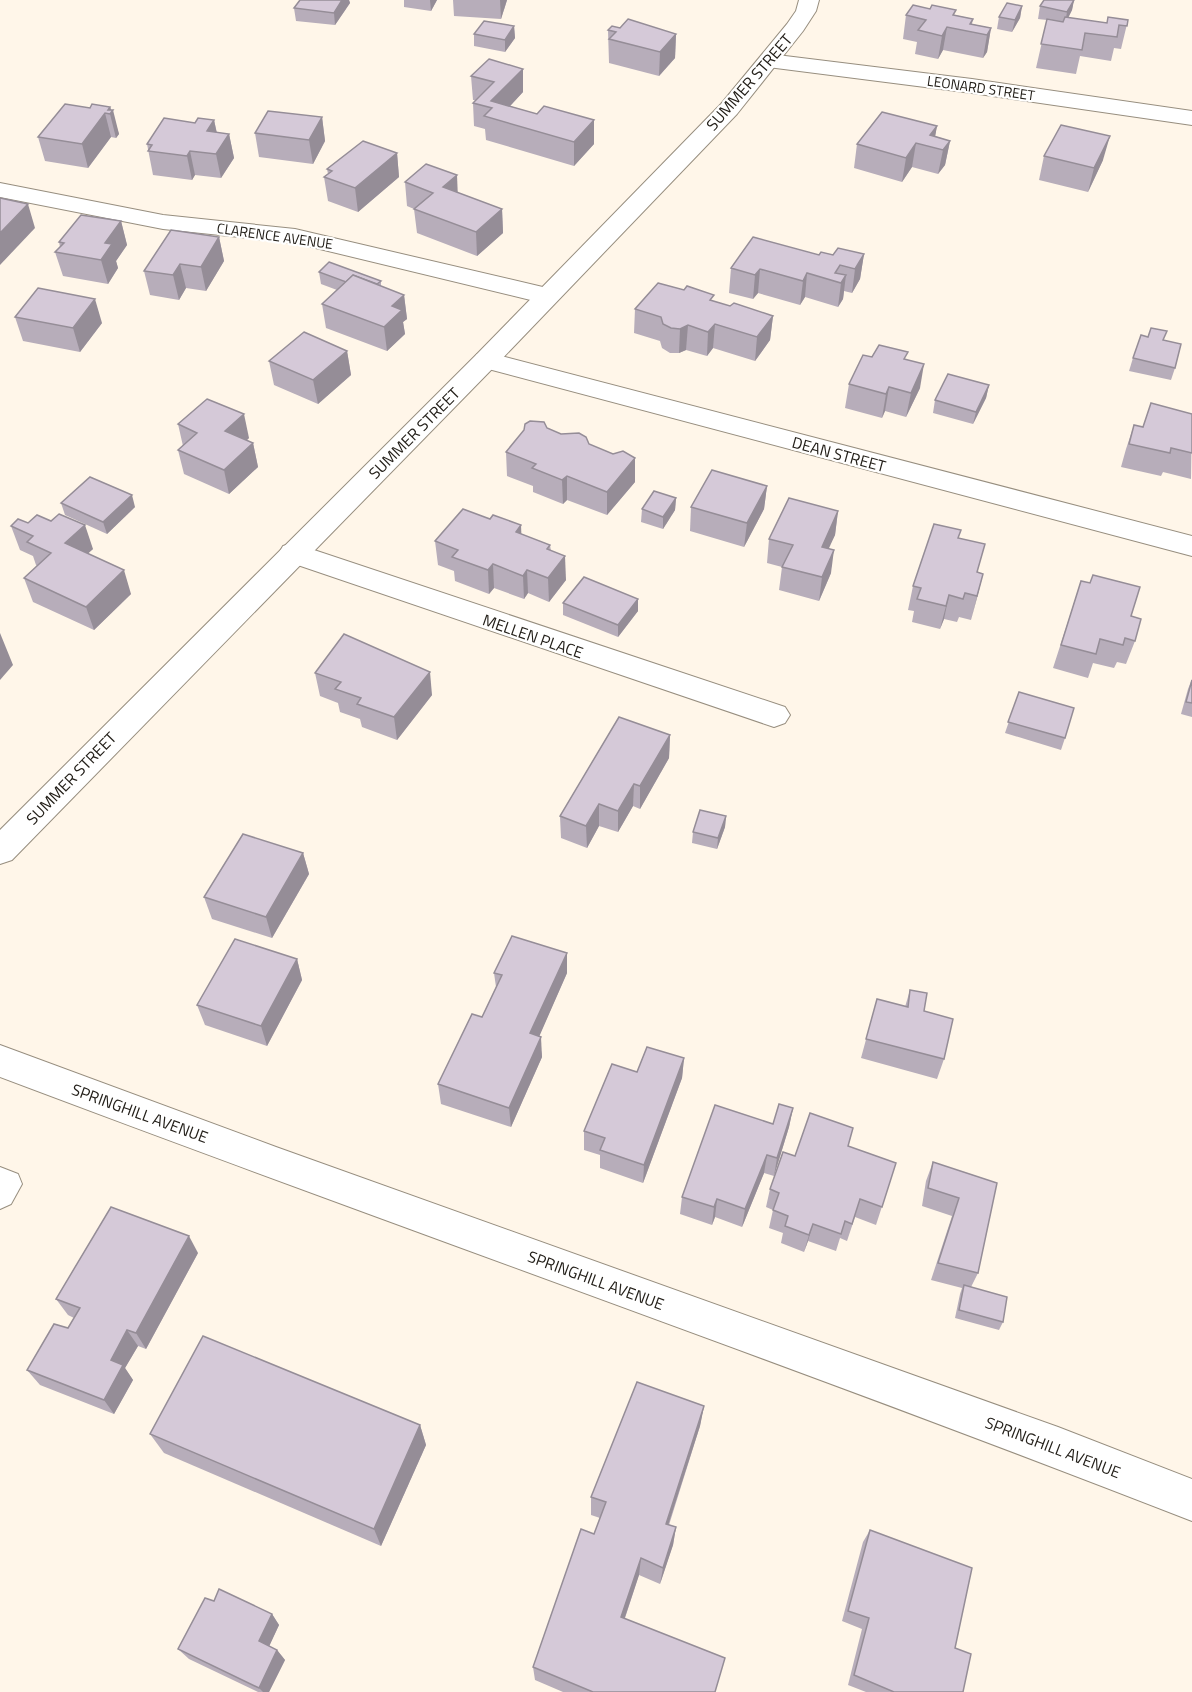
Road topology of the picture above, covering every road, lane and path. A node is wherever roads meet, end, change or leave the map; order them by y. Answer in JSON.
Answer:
{"nodes":[{"id":1,"x":809,"y":0,"type":"edge"},
{"id":2,"x":769,"y":61,"type":"junction"},
{"id":3,"x":1192,"y":118,"type":"edge"},
{"id":4,"x":0,"y":190,"type":"edge"},
{"id":5,"x":548,"y":296,"type":"junction"},
{"id":6,"x":486,"y":360,"type":"junction"},
{"id":7,"x":1192,"y":546,"type":"edge"},
{"id":8,"x":293,"y":553,"type":"junction"},
{"id":9,"x":774,"y":715,"type":"dead end"},
{"id":10,"x":0,"y":850,"type":"edge"},
{"id":11,"x":0,"y":1061,"type":"edge"},
{"id":12,"x":0,"y":1181,"type":"edge"},
{"id":13,"x":0,"y":1194,"type":"edge"},
{"id":14,"x":1192,"y":1500,"type":"edge"}],
"edges":[{"from":1,"to":2,"type":"street","name":"SUMMER STREET"},
{"from":2,"to":3,"type":"street","name":"LEONARD STREET"},
{"from":2,"to":5,"type":"street","name":"SUMMER STREET"},
{"from":4,"to":5,"type":"street","name":"CLARENCE AVENUE"},
{"from":5,"to":6,"type":"street","name":"SUMMER STREET"},
{"from":6,"to":7,"type":"street","name":"DEAN STREET"},
{"from":6,"to":8,"type":"street","name":"SUMMER STREET"},
{"from":8,"to":9,"type":"street","name":"MELLEN PLACE"},
{"from":8,"to":10,"type":"street","name":"SUMMER STREET"},
{"from":11,"to":14,"type":"street","name":"SPRINGHILL AVENUE"},
{"from":12,"to":13,"type":"lane"}]}
